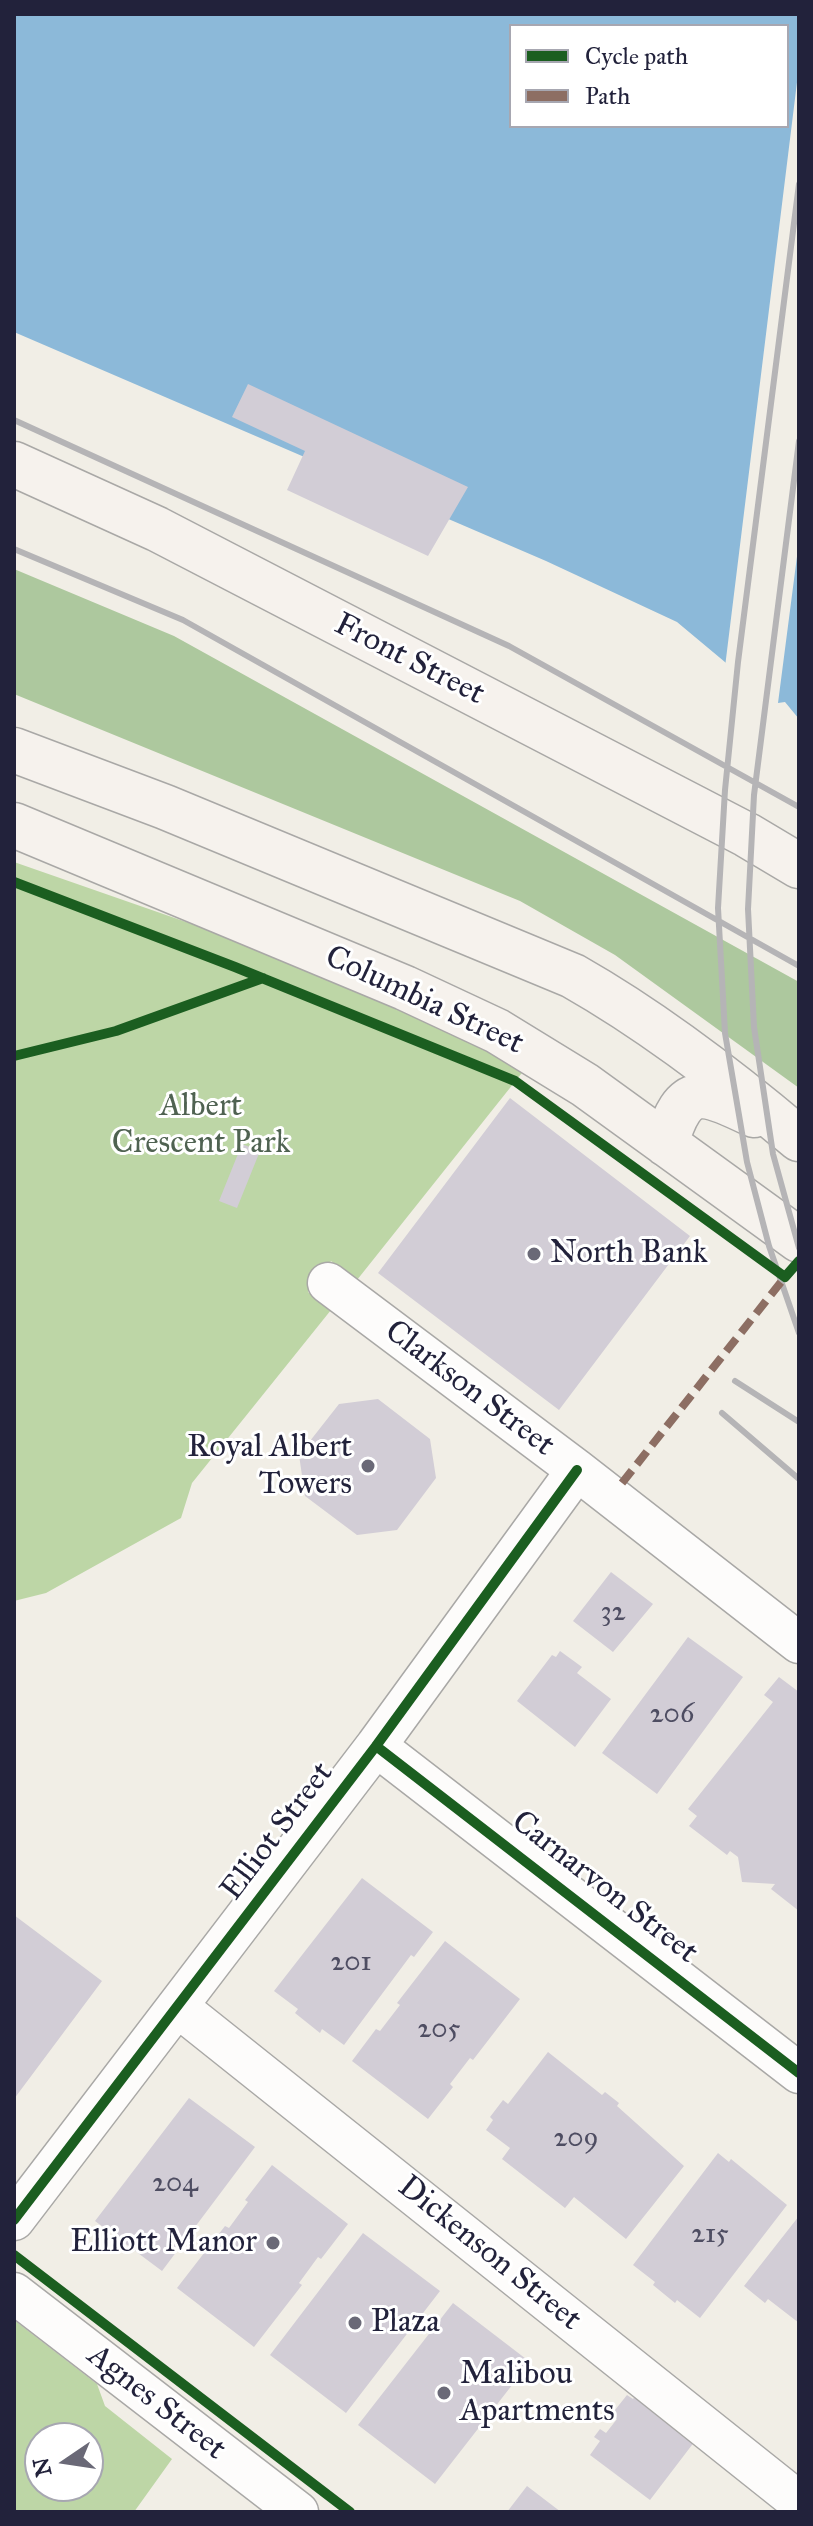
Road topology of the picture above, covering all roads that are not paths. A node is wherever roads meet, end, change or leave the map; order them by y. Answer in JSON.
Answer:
{"nodes":[{"id":1,"x":14,"y":464,"type":"edge"},
{"id":2,"x":14,"y":750,"type":"edge"},
{"id":3,"x":14,"y":825,"type":"edge"},
{"id":4,"x":799,"y":866,"type":"edge"},
{"id":5,"x":794,"y":1135,"type":"edge"},
{"id":6,"x":666,"y":1144,"type":"junction"},
{"id":7,"x":799,"y":1240,"type":"edge"},
{"id":8,"x":328,"y":1283,"type":"dead end"},
{"id":9,"x":577,"y":1470,"type":"junction"},
{"id":10,"x":799,"y":1643,"type":"edge"},
{"id":11,"x":376,"y":1746,"type":"junction"},
{"id":12,"x":178,"y":2007,"type":"junction"},
{"id":13,"x":799,"y":2073,"type":"edge"},
{"id":14,"x":14,"y":2220,"type":"edge"},
{"id":15,"x":14,"y":2293,"type":"edge"},
{"id":16,"x":795,"y":2502,"type":"edge"},
{"id":17,"x":298,"y":2512,"type":"edge"}],
"edges":[{"from":1,"to":4,"type":"street","name":"Front Street"},
{"from":2,"to":5,"type":"street"},
{"from":3,"to":6,"type":"street","name":"Columbia Street"},
{"from":5,"to":6,"type":"street"},
{"from":6,"to":7,"type":"street","name":"Columbia Street"},
{"from":8,"to":9,"type":"street","name":"Clarkson Street"},
{"from":9,"to":10,"type":"street","name":"Clarkson Street"},
{"from":9,"to":11,"type":"street","name":"Elliot Street"},
{"from":11,"to":12,"type":"street","name":"Elliot Street"},
{"from":11,"to":13,"type":"street","name":"Carnarvon Street"},
{"from":12,"to":14,"type":"street","name":"Elliot Street"},
{"from":12,"to":16,"type":"street","name":"Dickenson Street"},
{"from":15,"to":17,"type":"street","name":"Agnes Street"}]}
